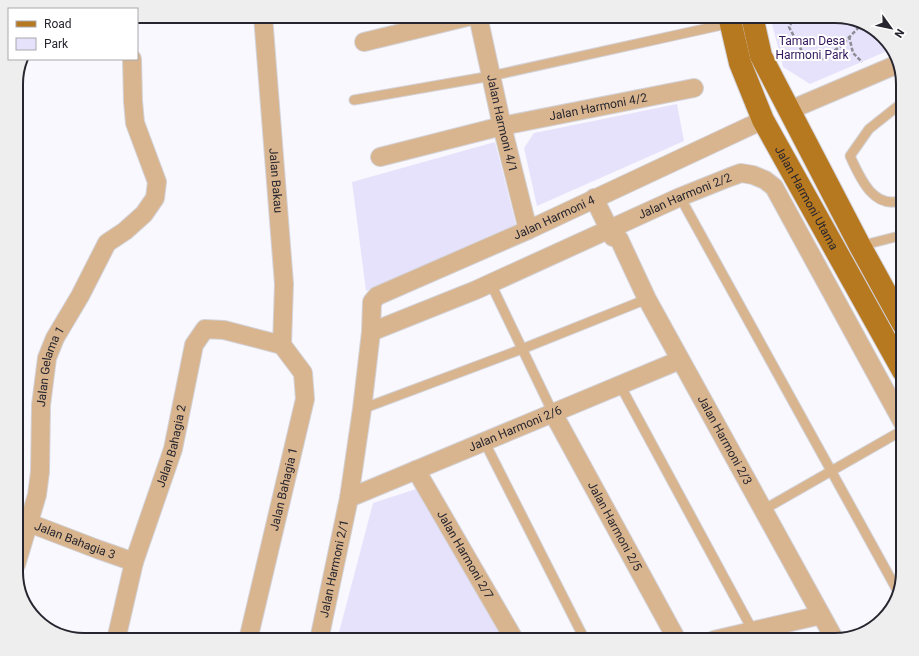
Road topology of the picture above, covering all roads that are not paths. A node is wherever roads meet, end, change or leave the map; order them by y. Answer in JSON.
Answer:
{"nodes":[{"id":1,"x":264,"y":23,"type":"edge"},
{"id":2,"x":442,"y":23,"type":"edge"},
{"id":3,"x":480,"y":23,"type":"edge"},
{"id":4,"x":717,"y":23,"type":"edge"},
{"id":5,"x":731,"y":23,"type":"edge"},
{"id":6,"x":754,"y":23,"type":"edge"},
{"id":7,"x":364,"y":42,"type":"dead end"},
{"id":8,"x":132,"y":60,"type":"edge"},
{"id":9,"x":893,"y":66,"type":"edge"},
{"id":10,"x":491,"y":76,"type":"junction"},
{"id":11,"x":694,"y":88,"type":"dead end"},
{"id":12,"x":354,"y":100,"type":"dead end"},
{"id":13,"x":896,"y":107,"type":"edge"},
{"id":14,"x":790,"y":110,"type":"junction"},
{"id":15,"x":764,"y":120,"type":"junction"},
{"id":16,"x":502,"y":126,"type":"junction"},
{"id":17,"x":380,"y":157,"type":"dead end"},
{"id":18,"x":599,"y":196,"type":"junction"},
{"id":19,"x":680,"y":197,"type":"junction"},
{"id":20,"x":896,"y":203,"type":"edge"},
{"id":21,"x":528,"y":230,"type":"junction"},
{"id":22,"x":616,"y":232,"type":"junction"},
{"id":23,"x":896,"y":237,"type":"edge"},
{"id":24,"x":860,"y":246,"type":"junction"},
{"id":25,"x":491,"y":284,"type":"junction"},
{"id":26,"x":647,"y":298,"type":"junction"},
{"id":27,"x":896,"y":311,"type":"edge"},
{"id":28,"x":371,"y":332,"type":"junction"},
{"id":29,"x":282,"y":345,"type":"junction"},
{"id":30,"x":522,"y":349,"type":"junction"},
{"id":31,"x":896,"y":358,"type":"edge"},
{"id":32,"x":680,"y":360,"type":"junction"},
{"id":33,"x":620,"y":385,"type":"junction"},
{"id":34,"x":362,"y":409,"type":"junction"},
{"id":35,"x":896,"y":409,"type":"edge"},
{"id":36,"x":553,"y":413,"type":"junction"},
{"id":37,"x":896,"y":434,"type":"edge"},
{"id":38,"x":484,"y":441,"type":"junction"},
{"id":39,"x":416,"y":470,"type":"junction"},
{"id":40,"x":831,"y":471,"type":"junction"},
{"id":41,"x":349,"y":498,"type":"junction"},
{"id":42,"x":763,"y":510,"type":"junction"},
{"id":43,"x":23,"y":519,"type":"edge"},
{"id":44,"x":23,"y":521,"type":"edge"},
{"id":45,"x":134,"y":562,"type":"junction"},
{"id":46,"x":895,"y":586,"type":"edge"},
{"id":47,"x":821,"y":615,"type":"junction"},
{"id":48,"x":753,"y":631,"type":"junction"},
{"id":49,"x":118,"y":633,"type":"edge"},
{"id":50,"x":250,"y":633,"type":"edge"},
{"id":51,"x":320,"y":633,"type":"edge"},
{"id":52,"x":511,"y":633,"type":"edge"},
{"id":53,"x":581,"y":633,"type":"edge"},
{"id":54,"x":673,"y":633,"type":"edge"},
{"id":55,"x":744,"y":633,"type":"edge"},
{"id":56,"x":831,"y":633,"type":"edge"}],
"edges":[{"from":1,"to":29,"type":"street","name":"Jalan Bakau"},
{"from":2,"to":7,"type":"street"},
{"from":3,"to":10,"type":"street","name":"Jalan Harmoni 4/1"},
{"from":4,"to":10,"type":"lane"},
{"from":5,"to":15,"type":"main road","name":"Jalan Harmoni Utama"},
{"from":6,"to":14,"type":"main road","name":"Jalan Harmoni Utama"},
{"from":8,"to":43,"type":"street","name":"Jalan Gelama 1"},
{"from":9,"to":14,"type":"street"},
{"from":10,"to":12,"type":"lane"},
{"from":10,"to":16,"type":"street","name":"Jalan Harmoni 4/1"},
{"from":11,"to":16,"type":"street","name":"Jalan Harmoni 4/2"},
{"from":13,"to":20,"type":"lane"},
{"from":14,"to":24,"type":"main road","name":"Jalan Harmoni Utama"},
{"from":15,"to":18,"type":"street","name":"Jalan Harmoni 4"},
{"from":15,"to":31,"type":"main road","name":"Jalan Harmoni Utama"},
{"from":16,"to":17,"type":"street","name":"Jalan Harmoni 4/2"},
{"from":16,"to":21,"type":"street","name":"Jalan Harmoni 4/1"},
{"from":18,"to":21,"type":"street","name":"Jalan Harmoni 4"},
{"from":18,"to":22,"type":"street","name":"Jalan Harmoni 2/3"},
{"from":19,"to":22,"type":"street","name":"Jalan Harmoni 2/2"},
{"from":19,"to":35,"type":"street","name":"Jalan Harmoni 2/2"},
{"from":19,"to":40,"type":"lane"},
{"from":21,"to":28,"type":"street","name":"Jalan Harmoni 4"},
{"from":22,"to":25,"type":"street","name":"Jalan Harmoni 2/2"},
{"from":22,"to":26,"type":"street","name":"Jalan Harmoni 2/3"},
{"from":23,"to":24,"type":"lane"},
{"from":24,"to":27,"type":"main road","name":"Jalan Harmoni Utama"},
{"from":25,"to":28,"type":"street","name":"Jalan Harmoni 2/2"},
{"from":25,"to":30,"type":"lane"},
{"from":26,"to":30,"type":"lane"},
{"from":26,"to":32,"type":"street","name":"Jalan Harmoni 2/3"},
{"from":28,"to":34,"type":"street","name":"Jalan Harmoni 4"},
{"from":29,"to":45,"type":"street","name":"Jalan Bahagia 2"},
{"from":29,"to":50,"type":"street","name":"Jalan Bahagia 1"},
{"from":30,"to":34,"type":"lane"},
{"from":30,"to":36,"type":"lane"},
{"from":32,"to":33,"type":"street","name":"Jalan Harmoni 2/6"},
{"from":32,"to":42,"type":"street","name":"Jalan Harmoni 2/3"},
{"from":33,"to":36,"type":"street","name":"Jalan Harmoni 2/6"},
{"from":33,"to":48,"type":"lane"},
{"from":34,"to":41,"type":"street","name":"Jalan Harmoni 2/1"},
{"from":36,"to":38,"type":"street","name":"Jalan Harmoni 2/6"},
{"from":36,"to":54,"type":"street","name":"Jalan Harmoni 2/5"},
{"from":37,"to":40,"type":"lane"},
{"from":38,"to":39,"type":"street","name":"Jalan Harmoni 2/6"},
{"from":38,"to":53,"type":"lane"},
{"from":39,"to":41,"type":"street","name":"Jalan Harmoni 2/6"},
{"from":39,"to":52,"type":"street","name":"Jalan Harmoni 2/7"},
{"from":40,"to":42,"type":"lane"},
{"from":40,"to":46,"type":"lane"},
{"from":41,"to":51,"type":"street","name":"Jalan Harmoni 2/1"},
{"from":42,"to":47,"type":"street","name":"Jalan Harmoni 2/3"},
{"from":44,"to":45,"type":"street","name":"Jalan Bahagia 3"},
{"from":45,"to":49,"type":"street","name":"Jalan Bahagia 2"},
{"from":47,"to":48,"type":"street"},
{"from":47,"to":56,"type":"street","name":"Jalan Harmoni 2/3"},
{"from":48,"to":55,"type":"street"}]}
